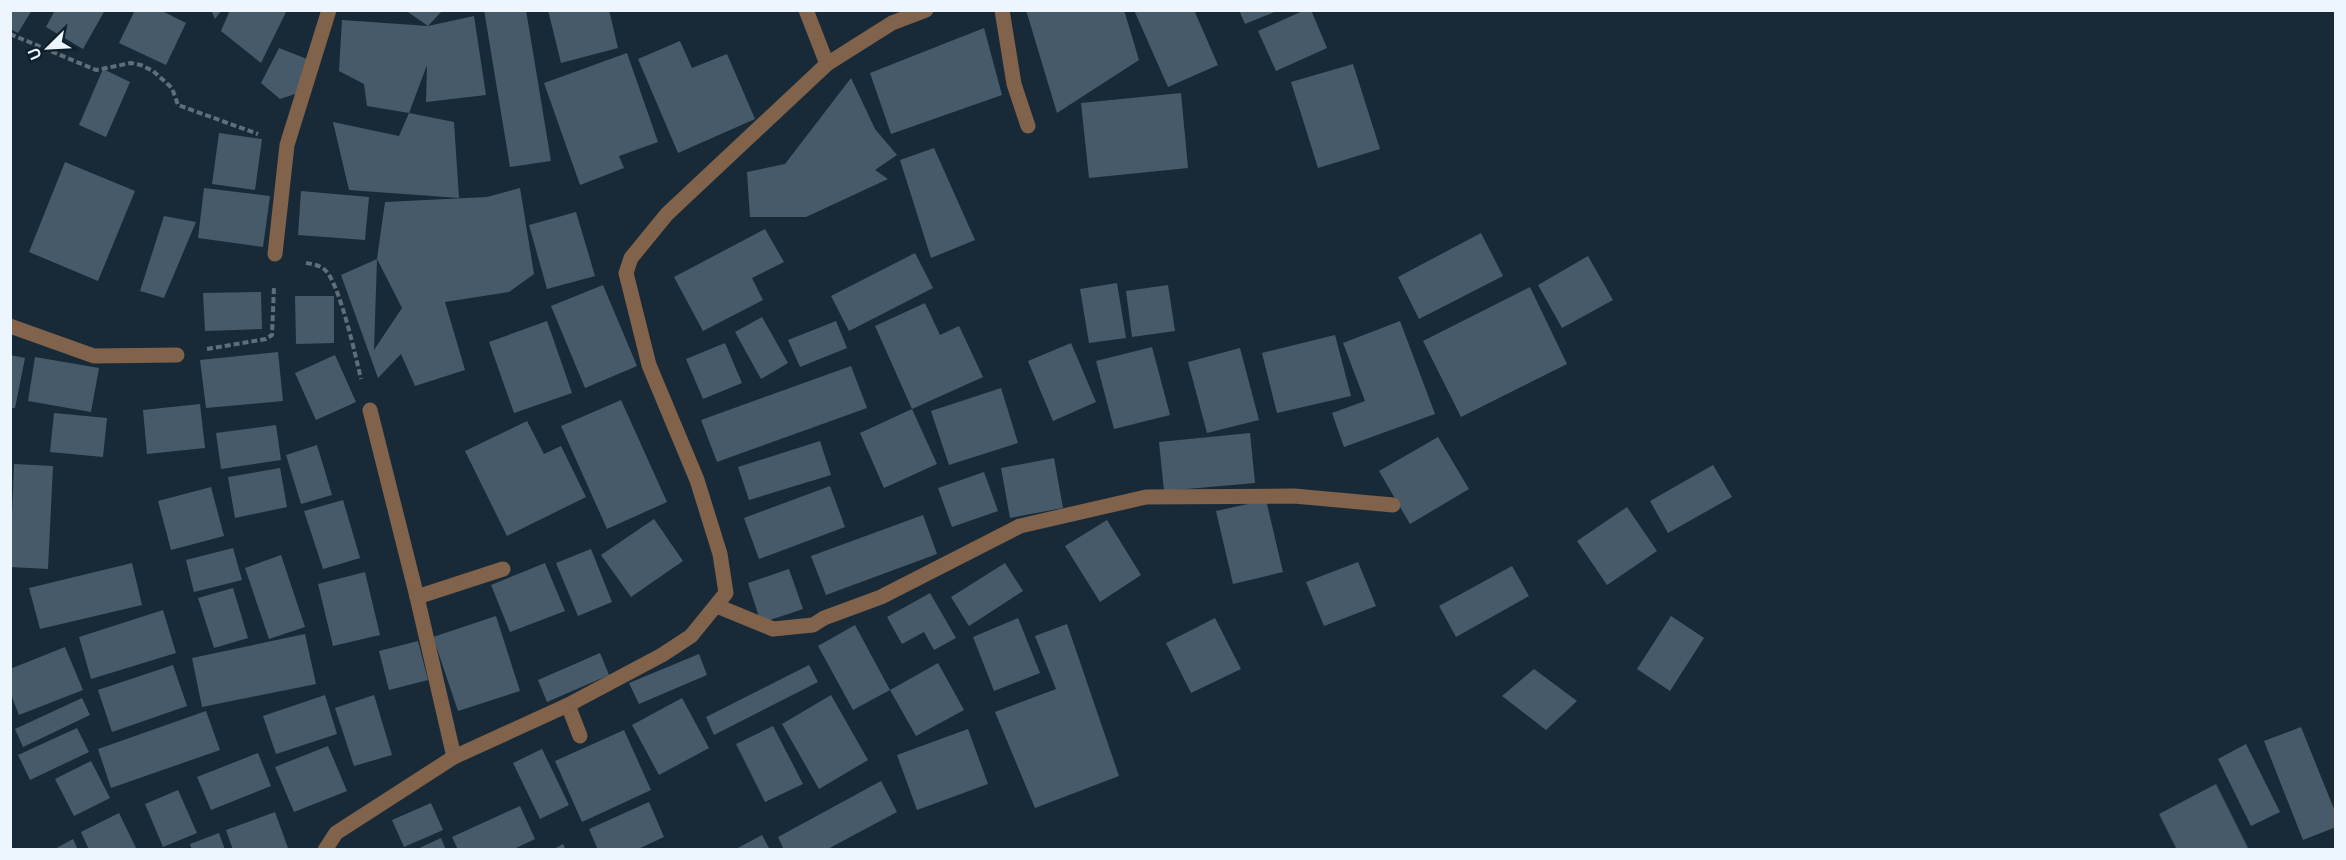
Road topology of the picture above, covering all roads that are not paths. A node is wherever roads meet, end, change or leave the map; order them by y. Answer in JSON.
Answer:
{"nodes":[{"id":1,"x":329,"y":10,"type":"edge"},
{"id":2,"x":806,"y":10,"type":"edge"},
{"id":3,"x":926,"y":10,"type":"edge"},
{"id":4,"x":1002,"y":10,"type":"edge"},
{"id":5,"x":827,"y":64,"type":"junction"},
{"id":6,"x":1028,"y":126,"type":"dead end"},
{"id":7,"x":275,"y":254,"type":"road end"},
{"id":8,"x":10,"y":326,"type":"edge"},
{"id":9,"x":177,"y":355,"type":"road end"},
{"id":10,"x":370,"y":410,"type":"road end"},
{"id":11,"x":1393,"y":505,"type":"dead end"},
{"id":12,"x":503,"y":569,"type":"dead end"},
{"id":13,"x":417,"y":597,"type":"junction"},
{"id":14,"x":717,"y":606,"type":"junction"},
{"id":15,"x":568,"y":705,"type":"junction"},
{"id":16,"x":580,"y":736,"type":"dead end"},
{"id":17,"x":454,"y":757,"type":"junction"},
{"id":18,"x":325,"y":849,"type":"edge"}],
"edges":[{"from":1,"to":7,"type":"street"},
{"from":2,"to":5,"type":"street"},
{"from":3,"to":5,"type":"street"},
{"from":4,"to":6,"type":"street"},
{"from":5,"to":14,"type":"street"},
{"from":8,"to":9,"type":"street"},
{"from":10,"to":13,"type":"street"},
{"from":11,"to":14,"type":"street"},
{"from":12,"to":13,"type":"street"},
{"from":13,"to":17,"type":"street"},
{"from":14,"to":15,"type":"street"},
{"from":15,"to":16,"type":"street"},
{"from":15,"to":17,"type":"street"},
{"from":17,"to":18,"type":"street"}]}
